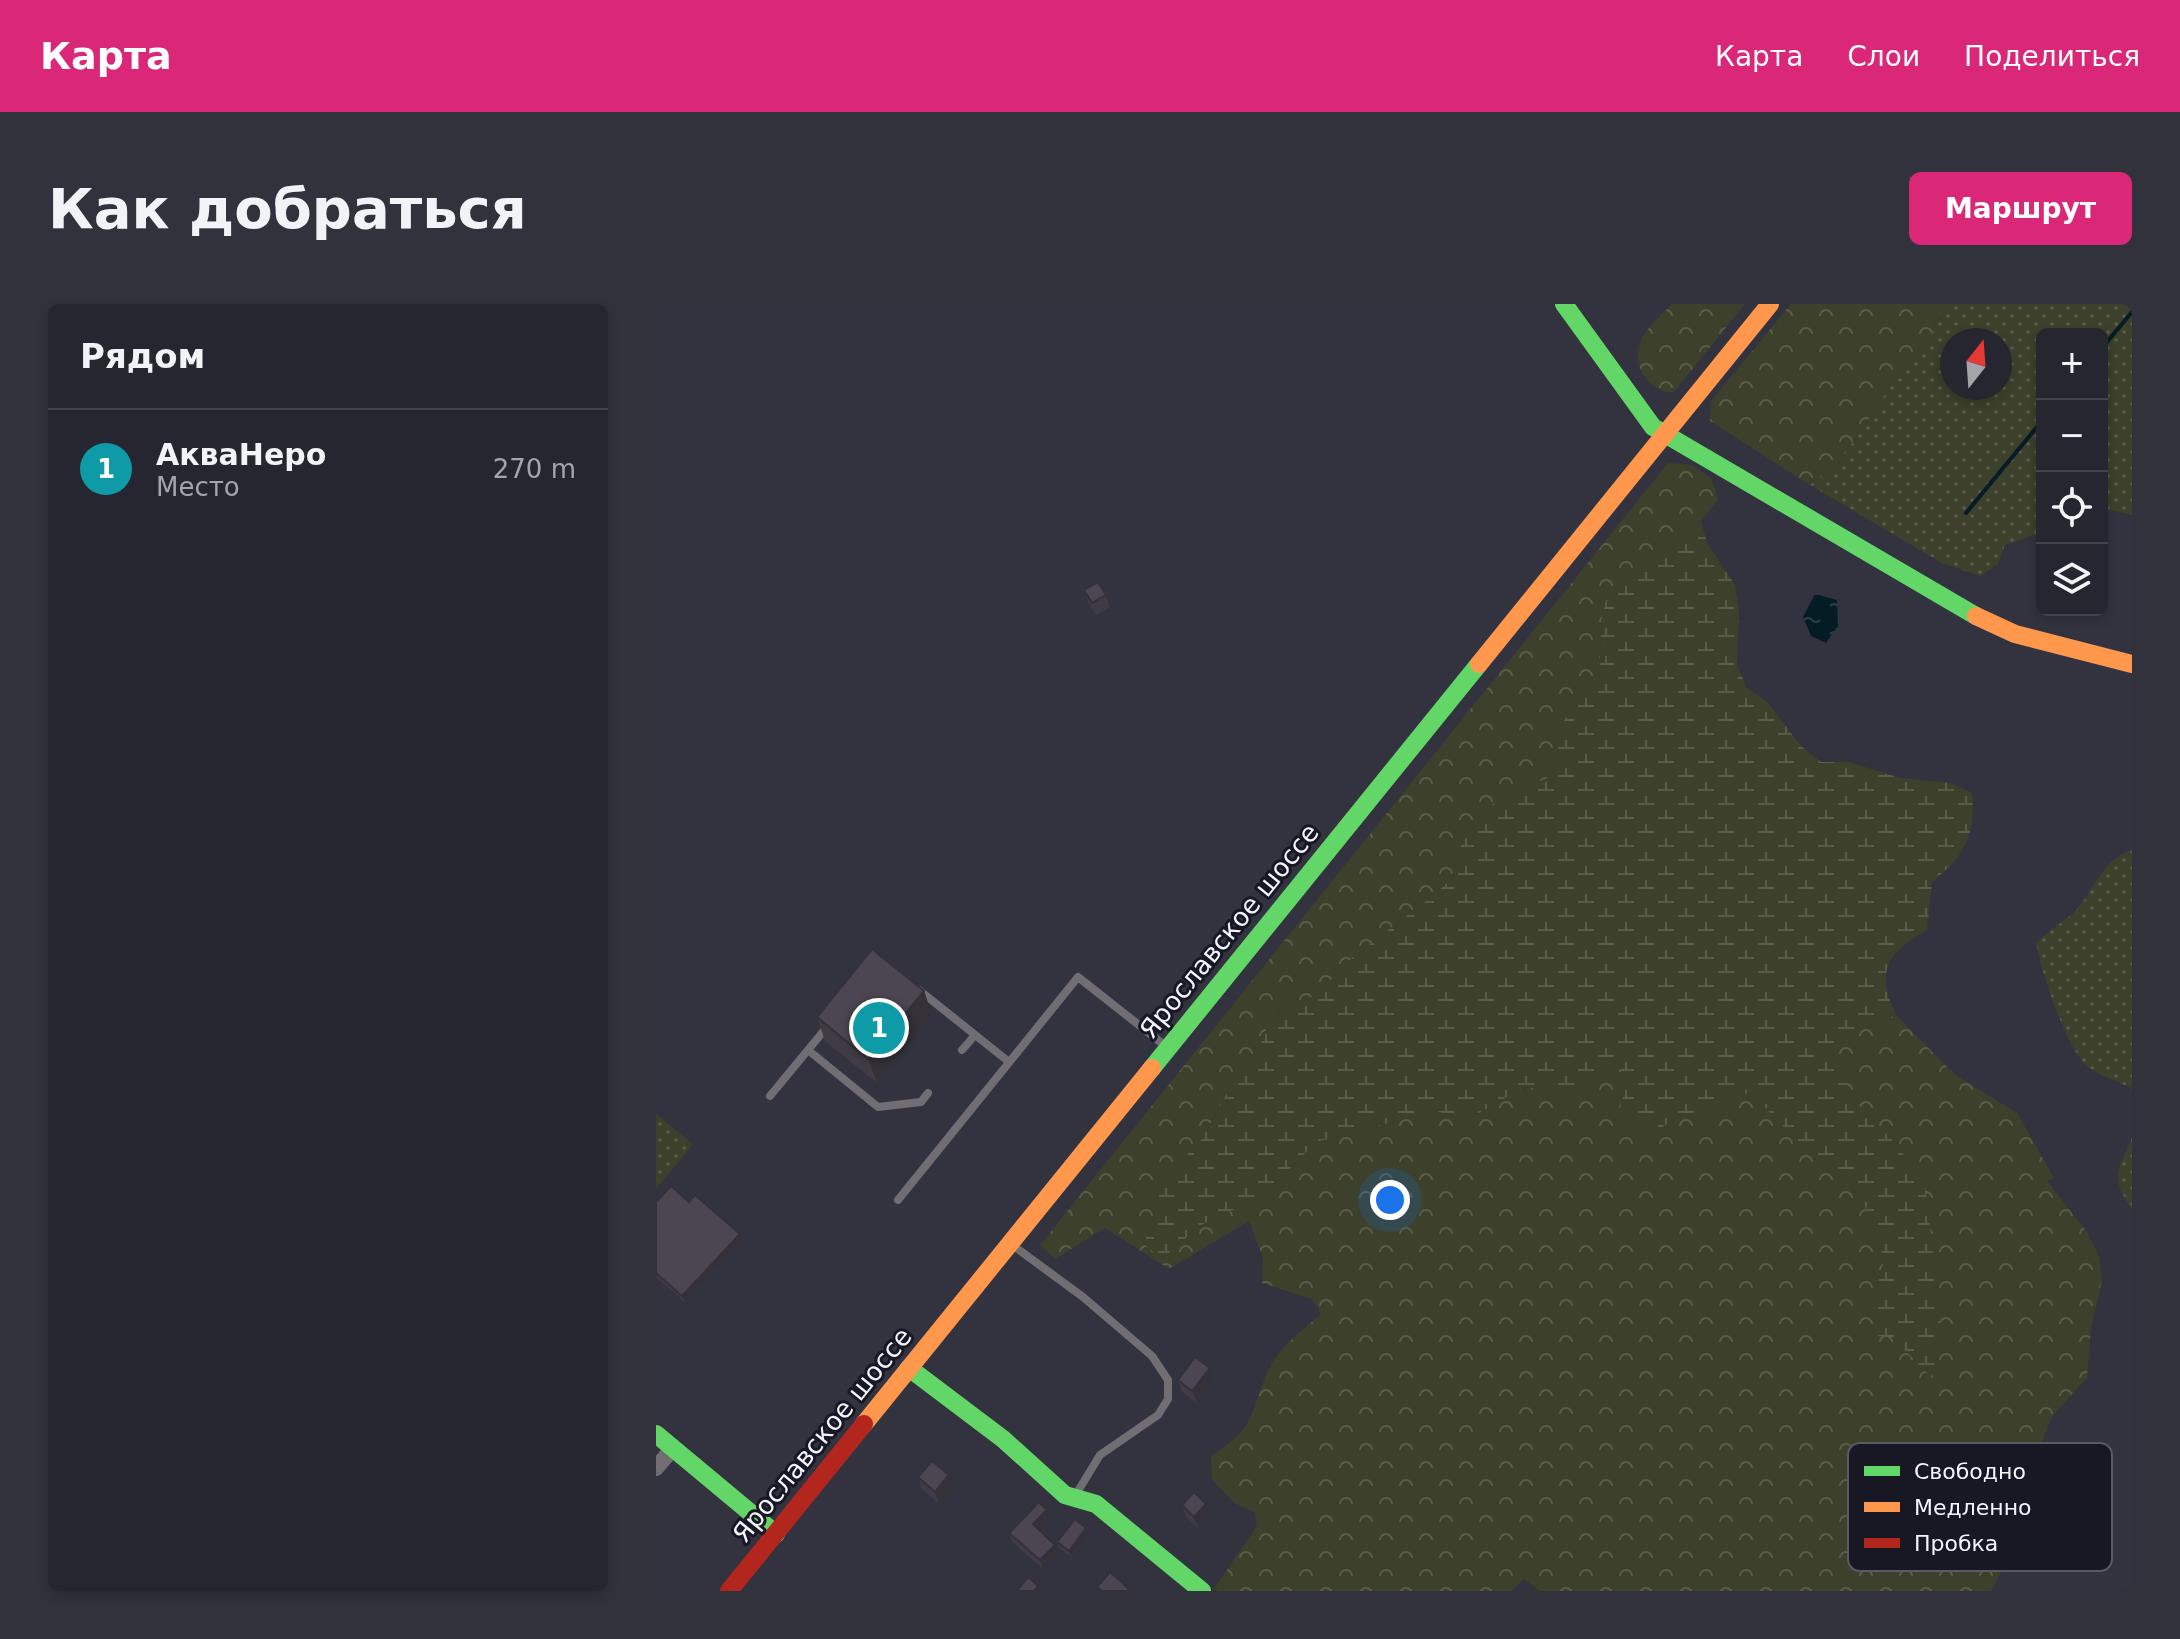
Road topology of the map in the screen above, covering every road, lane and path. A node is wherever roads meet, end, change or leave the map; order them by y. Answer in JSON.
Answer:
{"nodes":[{"id":1,"x":1564,"y":304,"type":"edge"},
{"id":2,"x":1770,"y":304,"type":"edge"},
{"id":3,"x":1666,"y":433,"type":"junction"},
{"id":4,"x":2132,"y":664,"type":"edge"},
{"id":5,"x":905,"y":979,"type":"edge"},
{"id":6,"x":836,"y":1017,"type":"edge"},
{"id":7,"x":975,"y":1035,"type":"junction"},
{"id":8,"x":1168,"y":1048,"type":"junction"},
{"id":9,"x":808,"y":1050,"type":"junction"},
{"id":10,"x":962,"y":1050,"type":"dead end"},
{"id":11,"x":1009,"y":1062,"type":"junction"},
{"id":12,"x":928,"y":1093,"type":"dead end"},
{"id":13,"x":770,"y":1096,"type":"dead end"},
{"id":14,"x":898,"y":1200,"type":"dead end"},
{"id":15,"x":1010,"y":1244,"type":"junction"},
{"id":16,"x":909,"y":1368,"type":"junction"},
{"id":17,"x":656,"y":1434,"type":"edge"},
{"id":18,"x":673,"y":1448,"type":"junction"},
{"id":19,"x":656,"y":1468,"type":"edge"},
{"id":20,"x":1074,"y":1497,"type":"junction"},
{"id":21,"x":776,"y":1534,"type":"junction"},
{"id":22,"x":729,"y":1591,"type":"edge"},
{"id":23,"x":1202,"y":1591,"type":"edge"}],
"edges":[{"from":1,"to":3,"type":"main road"},
{"from":2,"to":3,"type":"main road","name":"Ярославское шоссе"},
{"from":3,"to":4,"type":"main road"},
{"from":3,"to":8,"type":"main road","name":"Ярославское шоссе"},
{"from":5,"to":7,"type":"lane"},
{"from":6,"to":9,"type":"lane"},
{"from":7,"to":10,"type":"lane"},
{"from":7,"to":11,"type":"lane"},
{"from":8,"to":11,"type":"lane"},
{"from":8,"to":15,"type":"main road","name":"Ярославское шоссе"},
{"from":9,"to":12,"type":"lane"},
{"from":9,"to":13,"type":"lane"},
{"from":11,"to":14,"type":"lane"},
{"from":15,"to":16,"type":"main road","name":"Ярославское шоссе"},
{"from":15,"to":20,"type":"lane"},
{"from":16,"to":20,"type":"main road"},
{"from":16,"to":21,"type":"main road","name":"Ярославское шоссе"},
{"from":17,"to":18,"type":"main road"},
{"from":18,"to":19,"type":"street"},
{"from":18,"to":21,"type":"main road"},
{"from":20,"to":23,"type":"main road"},
{"from":21,"to":22,"type":"main road","name":"Ярославское шоссе"}]}
